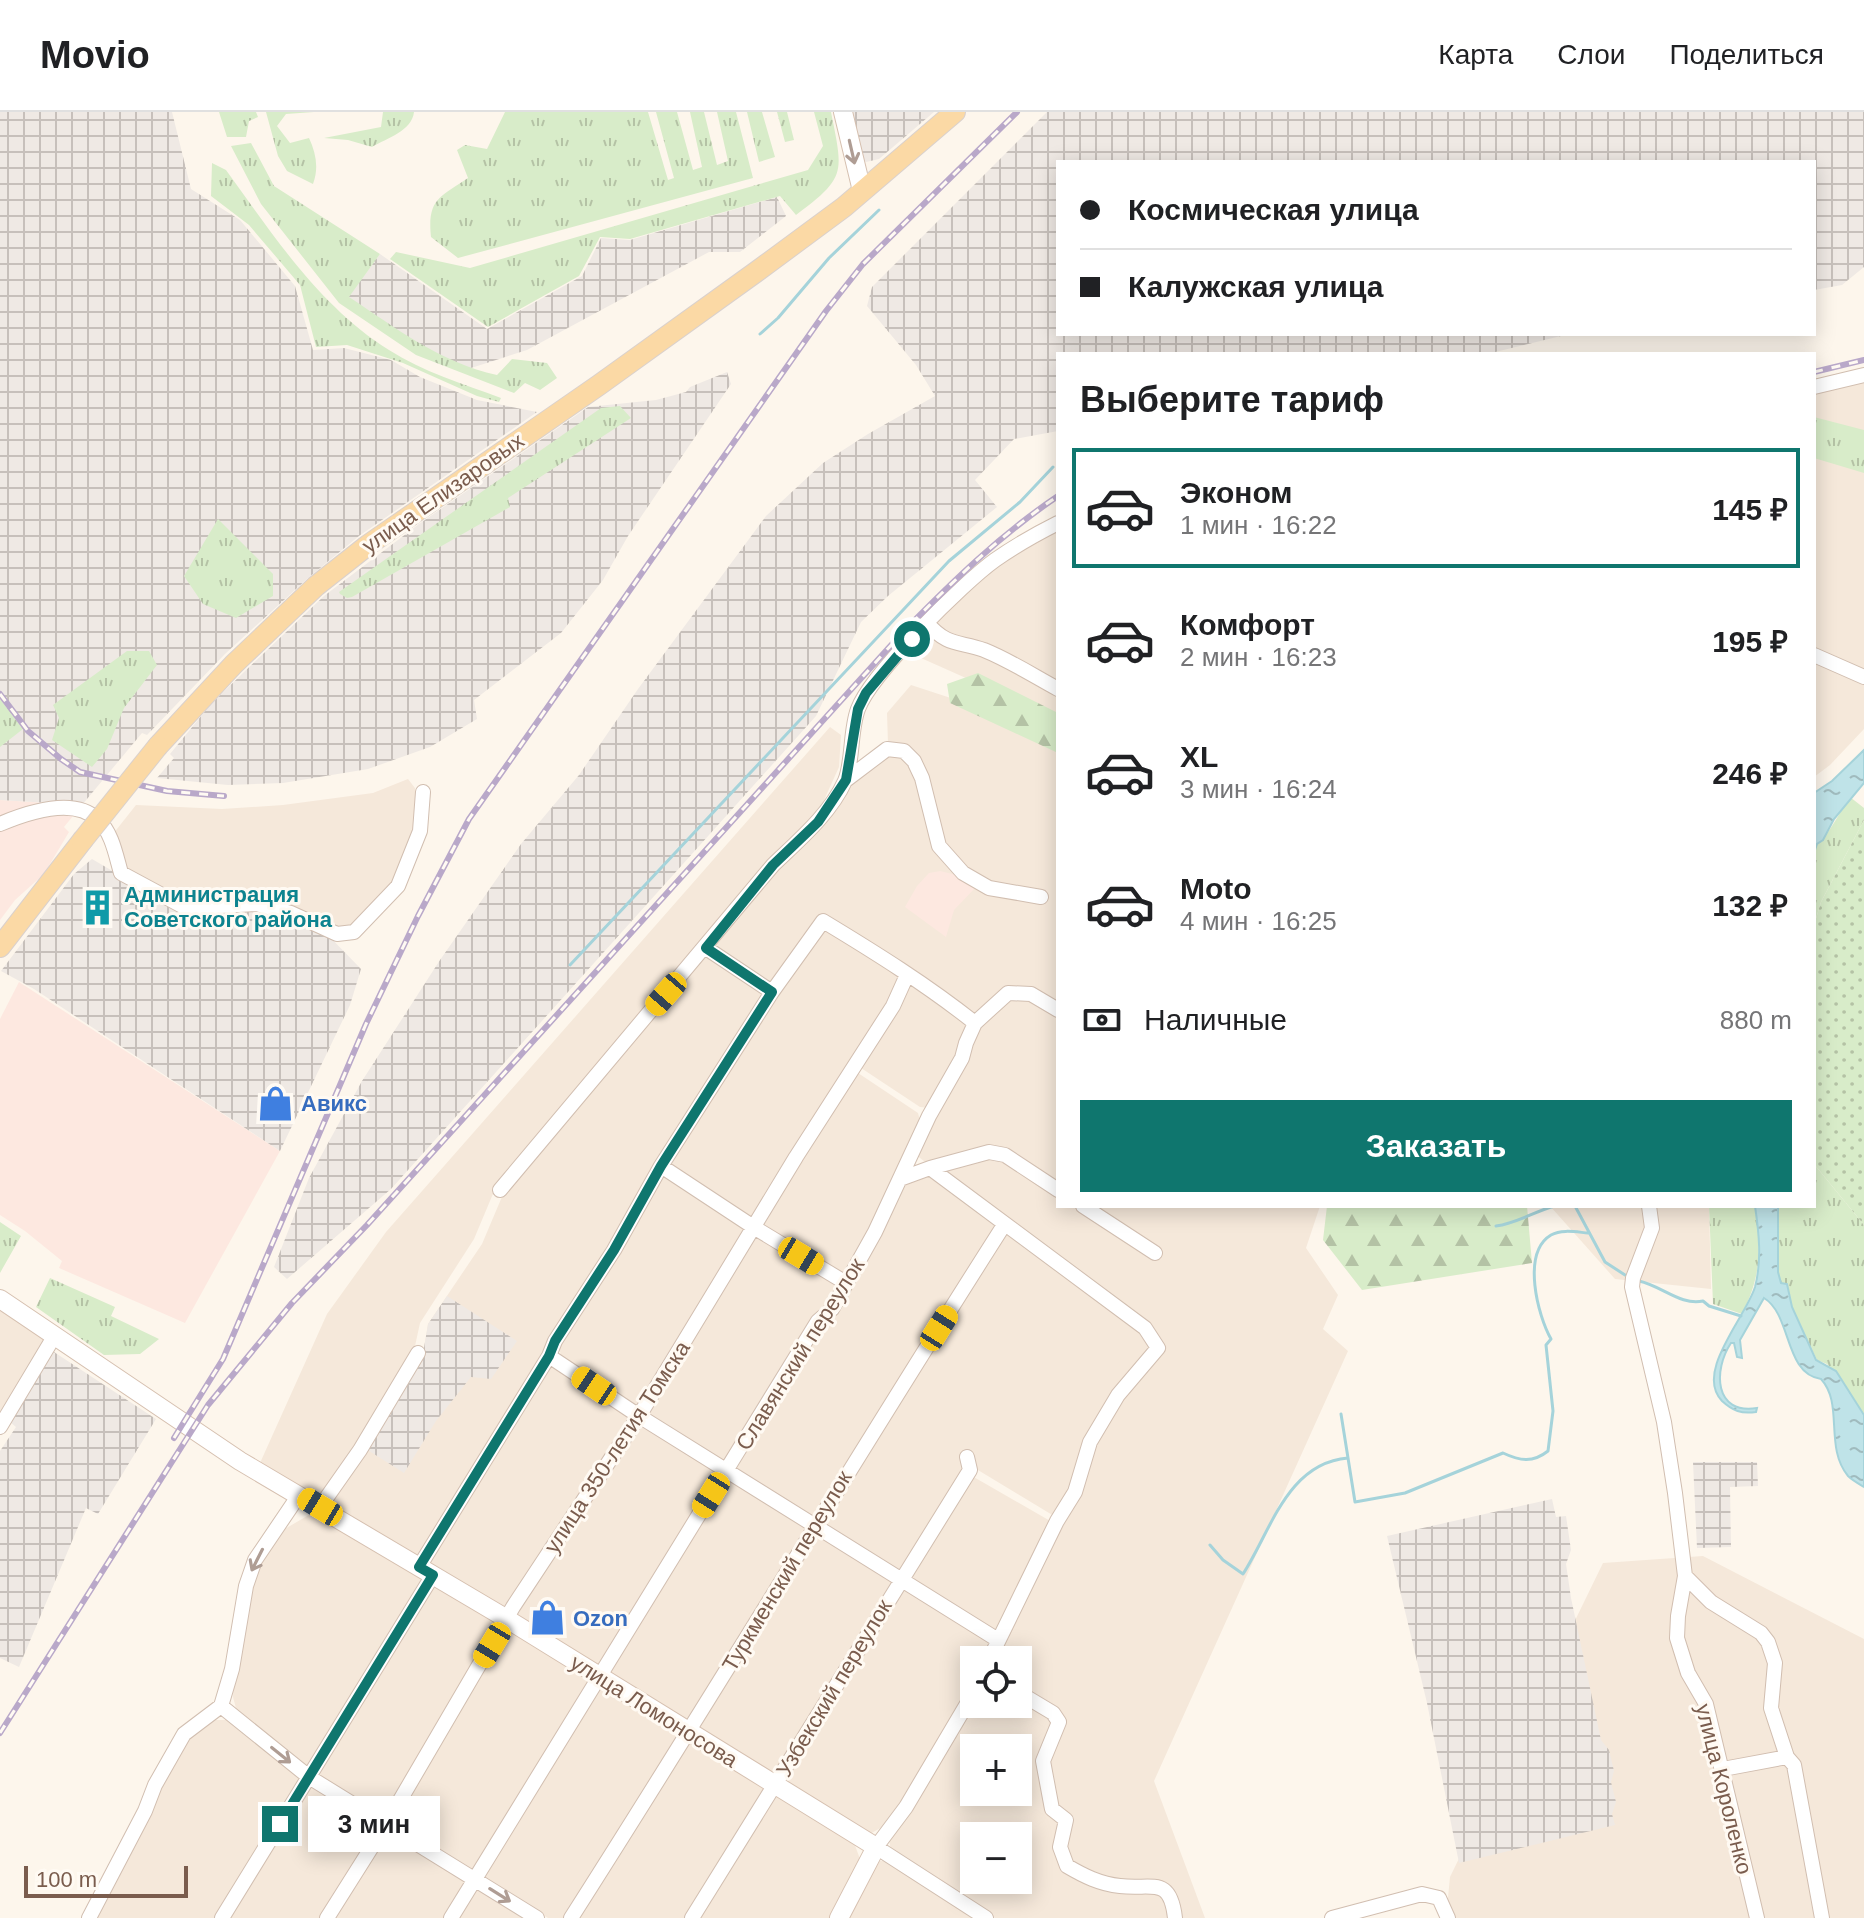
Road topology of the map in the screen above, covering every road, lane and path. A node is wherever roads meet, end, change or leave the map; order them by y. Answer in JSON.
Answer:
{"nodes":[{"id":1,"x":843,"y":112,"type":"edge"},
{"id":2,"x":955,"y":112,"type":"edge"},
{"id":3,"x":862,"y":191,"type":"junction"},
{"id":4,"x":1864,"y":375,"type":"edge"},
{"id":5,"x":1816,"y":387,"type":"edge"},
{"id":6,"x":1056,"y":524,"type":"edge"},
{"id":7,"x":927,"y":623,"type":"junction"},
{"id":8,"x":1816,"y":656,"type":"edge"},
{"id":9,"x":1864,"y":677,"type":"edge"},
{"id":10,"x":1056,"y":688,"type":"edge"},
{"id":11,"x":846,"y":780,"type":"junction"},
{"id":12,"x":423,"y":792,"type":"dead end"},
{"id":13,"x":0,"y":824,"type":"edge"},
{"id":14,"x":1041,"y":897,"type":"dead end"},
{"id":15,"x":0,"y":947,"type":"edge"},
{"id":16,"x":706,"y":948,"type":"junction"},
{"id":17,"x":907,"y":975,"type":"junction"},
{"id":18,"x":772,"y":992,"type":"junction"},
{"id":19,"x":1056,"y":1009,"type":"edge"},
{"id":20,"x":975,"y":1023,"type":"junction"},
{"id":21,"x":661,"y":1166,"type":"junction"},
{"id":22,"x":930,"y":1168,"type":"junction"},
{"id":23,"x":900,"y":1179,"type":"junction"},
{"id":24,"x":1056,"y":1189,"type":"edge"},
{"id":25,"x":500,"y":1190,"type":"dead end"},
{"id":26,"x":1086,"y":1208,"type":"edge"},
{"id":27,"x":1649,"y":1208,"type":"edge"},
{"id":28,"x":1004,"y":1225,"type":"junction"},
{"id":29,"x":755,"y":1228,"type":"junction"},
{"id":30,"x":1155,"y":1253,"type":"dead end"},
{"id":31,"x":846,"y":1283,"type":"junction"},
{"id":32,"x":0,"y":1299,"type":"edge"},
{"id":33,"x":55,"y":1335,"type":"junction"},
{"id":34,"x":418,"y":1353,"type":"dead end"},
{"id":35,"x":549,"y":1356,"type":"junction"},
{"id":36,"x":639,"y":1416,"type":"junction"},
{"id":37,"x":0,"y":1427,"type":"edge"},
{"id":38,"x":967,"y":1457,"type":"dead end"},
{"id":39,"x":726,"y":1471,"type":"junction"},
{"id":40,"x":299,"y":1495,"type":"junction"},
{"id":41,"x":320,"y":1507,"type":"junction"},
{"id":42,"x":817,"y":1525,"type":"junction"},
{"id":43,"x":426,"y":1571,"type":"junction"},
{"id":44,"x":1685,"y":1576,"type":"junction"},
{"id":45,"x":900,"y":1578,"type":"junction"},
{"id":46,"x":507,"y":1619,"type":"junction"},
{"id":47,"x":998,"y":1640,"type":"junction"},
{"id":48,"x":995,"y":1646,"type":"edge"},
{"id":49,"x":598,"y":1677,"type":"junction"},
{"id":50,"x":1032,"y":1700,"type":"edge"},
{"id":51,"x":221,"y":1706,"type":"junction"},
{"id":52,"x":960,"y":1716,"type":"edge"},
{"id":53,"x":689,"y":1733,"type":"junction"},
{"id":54,"x":1787,"y":1757,"type":"junction"},
{"id":55,"x":1723,"y":1769,"type":"junction"},
{"id":56,"x":309,"y":1777,"type":"junction"},
{"id":57,"x":775,"y":1786,"type":"junction"},
{"id":58,"x":385,"y":1826,"type":"junction"},
{"id":59,"x":876,"y":1847,"type":"junction"},
{"id":60,"x":474,"y":1879,"type":"junction"},
{"id":61,"x":89,"y":1918,"type":"edge"},
{"id":62,"x":222,"y":1918,"type":"edge"},
{"id":63,"x":327,"y":1918,"type":"edge"},
{"id":64,"x":451,"y":1918,"type":"edge"},
{"id":65,"x":537,"y":1918,"type":"edge"},
{"id":66,"x":571,"y":1918,"type":"edge"},
{"id":67,"x":692,"y":1918,"type":"edge"},
{"id":68,"x":839,"y":1918,"type":"edge"},
{"id":69,"x":984,"y":1918,"type":"edge"},
{"id":70,"x":1175,"y":1918,"type":"edge"},
{"id":71,"x":1332,"y":1918,"type":"edge"},
{"id":72,"x":1448,"y":1918,"type":"edge"},
{"id":73,"x":1757,"y":1918,"type":"edge"},
{"id":74,"x":1822,"y":1918,"type":"edge"}],
"edges":[{"from":1,"to":3,"type":"street","one_way":true},
{"from":2,"to":3,"type":"main road","name":"улица Елизаровых"},
{"from":3,"to":15,"type":"main road","name":"улица Елизаровых","bridge":true},
{"from":4,"to":5,"type":"street"},
{"from":6,"to":7,"type":"street"},
{"from":7,"to":10,"type":"street"},
{"from":7,"to":11,"type":"street"},
{"from":8,"to":9,"type":"street"},
{"from":11,"to":14,"type":"street"},
{"from":11,"to":16,"type":"street"},
{"from":12,"to":13,"type":"street"},
{"from":16,"to":18,"type":"street"},
{"from":16,"to":25,"type":"street"},
{"from":17,"to":18,"type":"street"},
{"from":17,"to":20,"type":"street"},
{"from":17,"to":29,"type":"street","name":"улица 350-летия Томска"},
{"from":18,"to":21,"type":"street"},
{"from":19,"to":20,"type":"street"},
{"from":20,"to":23,"type":"street","name":"Славянский переулок"},
{"from":21,"to":29,"type":"street"},
{"from":21,"to":35,"type":"street"},
{"from":22,"to":23,"type":"street"},
{"from":22,"to":24,"type":"street"},
{"from":22,"to":28,"type":"street"},
{"from":23,"to":31,"type":"street","name":"Славянский переулок"},
{"from":26,"to":30,"type":"street"},
{"from":27,"to":44,"type":"street","name":"улица Короленко"},
{"from":28,"to":42,"type":"street","name":"Туркменский переулок"},
{"from":28,"to":47,"type":"street"},
{"from":29,"to":31,"type":"street"},
{"from":29,"to":36,"type":"street","name":"улица 350-летия Томска"},
{"from":31,"to":39,"type":"street","name":"Славянский переулок"},
{"from":32,"to":33,"type":"street","name":"улица Ломоносова"},
{"from":33,"to":37,"type":"street"},
{"from":33,"to":40,"type":"street","name":"улица Ломоносова"},
{"from":34,"to":41,"type":"street"},
{"from":35,"to":36,"type":"street"},
{"from":35,"to":43,"type":"street"},
{"from":36,"to":39,"type":"street"},
{"from":36,"to":46,"type":"street","name":"улица 350-летия Томска"},
{"from":38,"to":45,"type":"street","name":"Узбекский переулок"},
{"from":39,"to":42,"type":"street"},
{"from":39,"to":49,"type":"street","name":"Славянский переулок"},
{"from":40,"to":41,"type":"street","name":"улица Ломоносова"},
{"from":40,"to":51,"type":"street","one_way":true},
{"from":41,"to":43,"type":"street","name":"улица Ломоносова"},
{"from":42,"to":45,"type":"street"},
{"from":42,"to":53,"type":"street","name":"Туркменский переулок"},
{"from":43,"to":46,"type":"street","name":"улица Ломоносова"},
{"from":43,"to":56,"type":"street"},
{"from":44,"to":54,"type":"street"},
{"from":44,"to":55,"type":"street","name":"улица Короленко"},
{"from":45,"to":47,"type":"street"},
{"from":45,"to":57,"type":"street","name":"Узбекский переулок"},
{"from":46,"to":49,"type":"street","name":"улица Ломоносова"},
{"from":46,"to":58,"type":"street","name":"улица 350-летия Томска"},
{"from":47,"to":48,"type":"street"},
{"from":49,"to":53,"type":"street","name":"улица Ломоносова"},
{"from":49,"to":60,"type":"street","name":"Славянский переулок"},
{"from":50,"to":70,"type":"street"},
{"from":51,"to":56,"type":"street","one_way":true},
{"from":51,"to":61,"type":"street"},
{"from":52,"to":59,"type":"street"},
{"from":53,"to":57,"type":"street","name":"улица Ломоносова"},
{"from":53,"to":66,"type":"street","name":"Туркменский переулок"},
{"from":54,"to":55,"type":"street"},
{"from":54,"to":74,"type":"street"},
{"from":55,"to":73,"type":"street","name":"улица Короленко"},
{"from":56,"to":58,"type":"street"},
{"from":56,"to":62,"type":"street"},
{"from":57,"to":59,"type":"street","name":"улица Ломоносова"},
{"from":57,"to":67,"type":"street","name":"Узбекский переулок"},
{"from":58,"to":60,"type":"street"},
{"from":58,"to":63,"type":"street","name":"улица 350-летия Томска"},
{"from":59,"to":68,"type":"street"},
{"from":59,"to":69,"type":"street","name":"улица Ломоносова"},
{"from":60,"to":64,"type":"street","name":"Славянский переулок"},
{"from":60,"to":65,"type":"street","one_way":true},
{"from":71,"to":72,"type":"street"}]}
